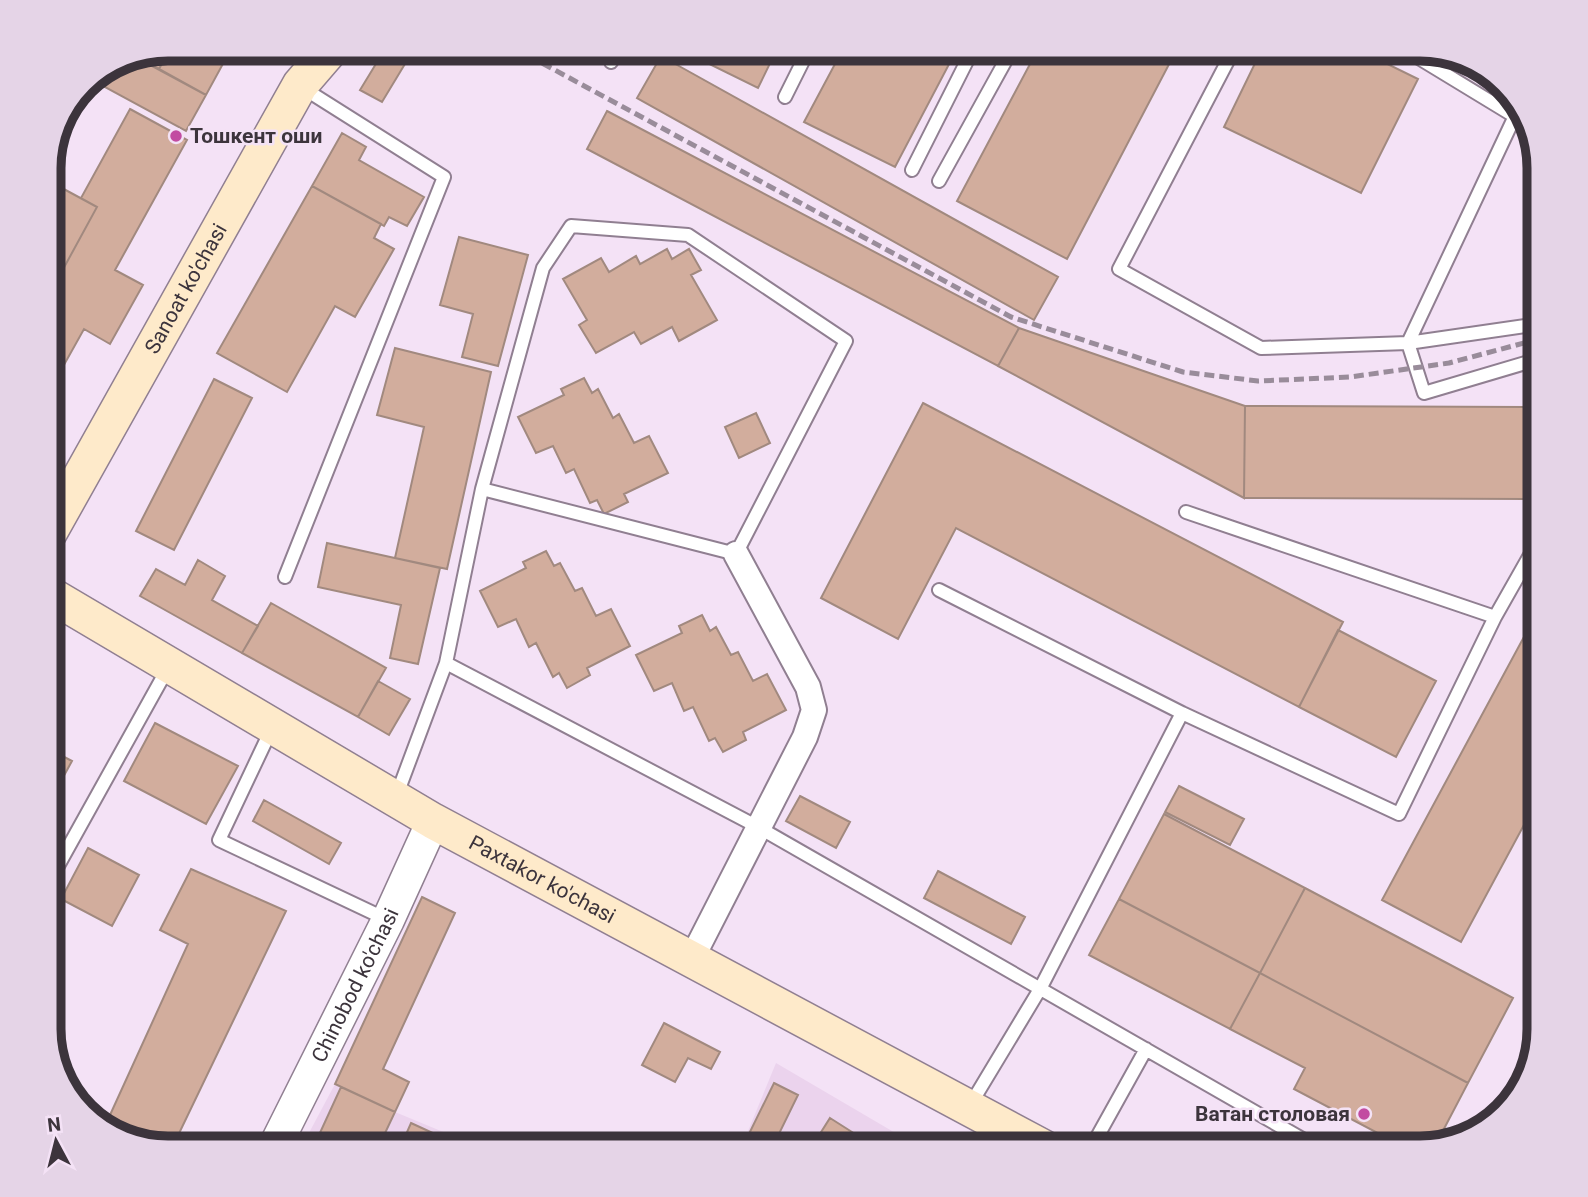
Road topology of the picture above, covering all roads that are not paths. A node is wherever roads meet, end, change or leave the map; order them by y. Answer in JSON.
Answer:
{"nodes":[{"id":1,"x":321,"y":61,"type":"edge"},
{"id":2,"x":803,"y":61,"type":"edge"},
{"id":3,"x":967,"y":61,"type":"edge"},
{"id":4,"x":1005,"y":61,"type":"edge"},
{"id":5,"x":1228,"y":61,"type":"edge"},
{"id":6,"x":1425,"y":62,"type":"edge"},
{"id":7,"x":300,"y":85,"type":"junction"},
{"id":8,"x":785,"y":97,"type":"dead end"},
{"id":9,"x":1513,"y":115,"type":"edge"},
{"id":10,"x":1514,"y":116,"type":"edge"},
{"id":11,"x":912,"y":170,"type":"dead end"},
{"id":12,"x":939,"y":181,"type":"dead end"},
{"id":13,"x":1527,"y":326,"type":"edge"},
{"id":14,"x":1408,"y":343,"type":"junction"},
{"id":15,"x":1527,"y":363,"type":"edge"},
{"id":16,"x":482,"y":489,"type":"junction"},
{"id":17,"x":61,"y":512,"type":"edge"},
{"id":18,"x":1186,"y":512,"type":"dead end"},
{"id":19,"x":736,"y":554,"type":"junction"},
{"id":20,"x":1527,"y":560,"type":"edge"},
{"id":21,"x":285,"y":577,"type":"dead end"},
{"id":22,"x":939,"y":590,"type":"dead end"},
{"id":23,"x":61,"y":601,"type":"edge"},
{"id":24,"x":1495,"y":617,"type":"junction"},
{"id":25,"x":446,"y":663,"type":"junction"},
{"id":26,"x":169,"y":665,"type":"junction"},
{"id":27,"x":1182,"y":713,"type":"junction"},
{"id":28,"x":273,"y":726,"type":"junction"},
{"id":29,"x":395,"y":799,"type":"junction"},
{"id":30,"x":433,"y":821,"type":"junction"},
{"id":31,"x":758,"y":827,"type":"junction"},
{"id":32,"x":61,"y":860,"type":"edge"},
{"id":33,"x":388,"y":920,"type":"junction"},
{"id":34,"x":691,"y":960,"type":"junction"},
{"id":35,"x":1040,"y":989,"type":"junction"},
{"id":36,"x":1146,"y":1049,"type":"junction"},
{"id":37,"x":969,"y":1107,"type":"junction"},
{"id":38,"x":280,"y":1136,"type":"edge"},
{"id":39,"x":1022,"y":1136,"type":"edge"},
{"id":40,"x":1098,"y":1136,"type":"edge"},
{"id":41,"x":1297,"y":1136,"type":"edge"}],
"edges":[{"from":1,"to":7,"type":"main road","name":"Sanoat ko'chasi"},
{"from":2,"to":8,"type":"lane"},
{"from":3,"to":11,"type":"lane"},
{"from":4,"to":12,"type":"lane"},
{"from":5,"to":14,"type":"lane"},
{"from":6,"to":9,"type":"lane"},
{"from":7,"to":17,"type":"main road","name":"Sanoat ko'chasi"},
{"from":7,"to":21,"type":"lane"},
{"from":10,"to":14,"type":"lane"},
{"from":13,"to":14,"type":"lane"},
{"from":14,"to":15,"type":"lane"},
{"from":16,"to":19,"type":"lane"},
{"from":16,"to":19,"type":"lane"},
{"from":16,"to":25,"type":"lane"},
{"from":18,"to":24,"type":"lane"},
{"from":19,"to":31,"type":"street"},
{"from":20,"to":24,"type":"lane"},
{"from":22,"to":27,"type":"lane"},
{"from":23,"to":26,"type":"main road","name":"Paxtakor ko'chasi"},
{"from":24,"to":27,"type":"lane"},
{"from":25,"to":29,"type":"lane"},
{"from":25,"to":31,"type":"lane"},
{"from":26,"to":28,"type":"main road","name":"Paxtakor ko'chasi"},
{"from":26,"to":32,"type":"lane"},
{"from":27,"to":35,"type":"lane"},
{"from":28,"to":29,"type":"main road","name":"Paxtakor ko'chasi"},
{"from":28,"to":33,"type":"lane"},
{"from":29,"to":30,"type":"main road","name":"Paxtakor ko'chasi"},
{"from":30,"to":33,"type":"street","name":"Chinobod ko'chasi"},
{"from":30,"to":34,"type":"main road","name":"Paxtakor ko'chasi"},
{"from":31,"to":34,"type":"street"},
{"from":31,"to":35,"type":"lane"},
{"from":33,"to":38,"type":"street","name":"Chinobod ko'chasi"},
{"from":34,"to":37,"type":"main road","name":"Paxtakor ko'chasi"},
{"from":35,"to":36,"type":"lane"},
{"from":35,"to":37,"type":"lane"},
{"from":36,"to":40,"type":"lane"},
{"from":36,"to":41,"type":"lane"},
{"from":37,"to":39,"type":"main road","name":"Paxtakor ko'chasi"}]}
